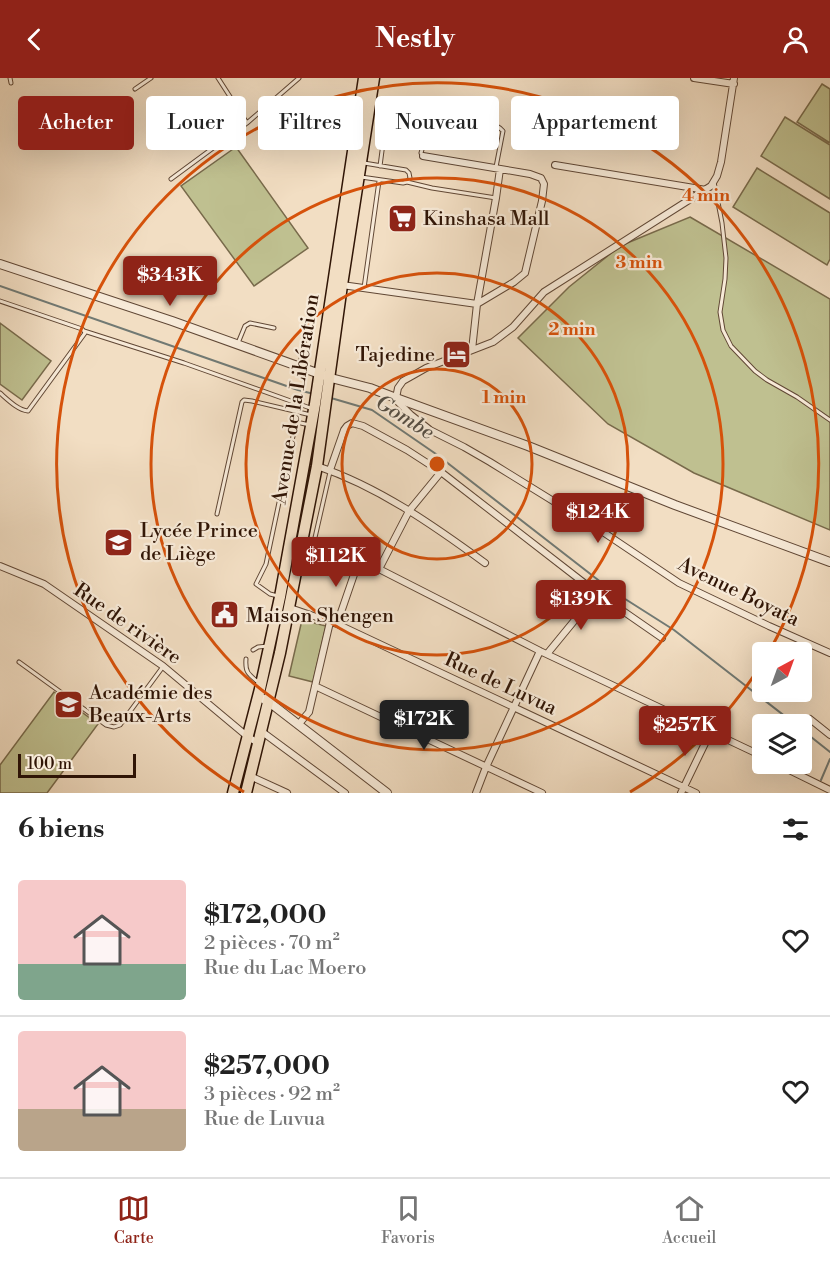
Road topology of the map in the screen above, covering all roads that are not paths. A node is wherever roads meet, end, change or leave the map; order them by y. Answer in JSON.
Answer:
{"nodes":[{"id":1,"x":151,"y":78,"type":"edge"},
{"id":2,"x":218,"y":78,"type":"edge"},
{"id":3,"x":299,"y":78,"type":"edge"},
{"id":4,"x":364,"y":78,"type":"edge"},
{"id":5,"x":374,"y":78,"type":"edge"},
{"id":6,"x":694,"y":78,"type":"edge"},
{"id":7,"x":734,"y":81,"type":"edge"},
{"id":8,"x":135,"y":89,"type":"dead end"},
{"id":9,"x":247,"y":123,"type":"junction"},
{"id":10,"x":499,"y":126,"type":"edge"},
{"id":11,"x":382,"y":150,"type":"edge"},
{"id":12,"x":422,"y":150,"type":"edge"},
{"id":13,"x":423,"y":156,"type":"joint"},
{"id":14,"x":361,"y":163,"type":"junction"},
{"id":15,"x":555,"y":165,"type":"dead end"},
{"id":16,"x":380,"y":166,"type":"junction"},
{"id":17,"x":498,"y":169,"type":"junction"},
{"id":18,"x":359,"y":177,"type":"junction"},
{"id":19,"x":171,"y":179,"type":"dead end"},
{"id":20,"x":379,"y":181,"type":"junction"},
{"id":21,"x":407,"y":182,"type":"junction"},
{"id":22,"x":714,"y":182,"type":"junction"},
{"id":23,"x":707,"y":190,"type":"junction"},
{"id":24,"x":496,"y":198,"type":"junction"},
{"id":25,"x":0,"y":264,"type":"edge"},
{"id":26,"x":342,"y":285,"type":"junction"},
{"id":27,"x":364,"y":288,"type":"junction"},
{"id":28,"x":0,"y":301,"type":"edge"},
{"id":29,"x":313,"y":301,"type":"dead end"},
{"id":30,"x":477,"y":304,"type":"junction"},
{"id":31,"x":274,"y":328,"type":"dead end"},
{"id":32,"x":84,"y":331,"type":"junction"},
{"id":33,"x":238,"y":344,"type":"junction"},
{"id":34,"x":472,"y":350,"type":"junction"},
{"id":35,"x":300,"y":367,"type":"junction"},
{"id":36,"x":324,"y":381,"type":"junction"},
{"id":37,"x":0,"y":393,"type":"edge"},
{"id":38,"x":396,"y":398,"type":"junction"},
{"id":39,"x":316,"y":413,"type":"junction"},
{"id":40,"x":830,"y":420,"type":"edge"},
{"id":41,"x":317,"y":466,"type":"junction"},
{"id":42,"x":330,"y":470,"type":"junction"},
{"id":43,"x":441,"y":472,"type":"junction"},
{"id":44,"x":409,"y":511,"type":"junction"},
{"id":45,"x":217,"y":514,"type":"dead end"},
{"id":46,"x":308,"y":542,"type":"junction"},
{"id":47,"x":359,"y":560,"type":"junction"},
{"id":48,"x":830,"y":562,"type":"edge"},
{"id":49,"x":485,"y":563,"type":"dead end"},
{"id":50,"x":0,"y":566,"type":"edge"},
{"id":51,"x":379,"y":569,"type":"junction"},
{"id":52,"x":597,"y":593,"type":"junction"},
{"id":53,"x":280,"y":597,"type":"junction"},
{"id":54,"x":290,"y":608,"type":"junction"},
{"id":55,"x":333,"y":623,"type":"junction"},
{"id":56,"x":662,"y":638,"type":"dead end"},
{"id":57,"x":270,"y":646,"type":"junction"},
{"id":58,"x":254,"y":650,"type":"dead end"},
{"id":59,"x":540,"y":651,"type":"junction"},
{"id":60,"x":830,"y":652,"type":"edge"},
{"id":61,"x":547,"y":654,"type":"junction"},
{"id":62,"x":246,"y":659,"type":"dead end"},
{"id":63,"x":19,"y":662,"type":"dead end"},
{"id":64,"x":163,"y":666,"type":"junction"},
{"id":65,"x":315,"y":687,"type":"junction"},
{"id":66,"x":260,"y":690,"type":"junction"},
{"id":67,"x":269,"y":702,"type":"junction"},
{"id":68,"x":513,"y":707,"type":"junction"},
{"id":69,"x":812,"y":721,"type":"edge"},
{"id":70,"x":298,"y":725,"type":"junction"},
{"id":71,"x":261,"y":731,"type":"junction"},
{"id":72,"x":711,"y":731,"type":"junction"},
{"id":73,"x":830,"y":735,"type":"edge"},
{"id":74,"x":253,"y":740,"type":"junction"},
{"id":75,"x":752,"y":751,"type":"edge"},
{"id":76,"x":486,"y":767,"type":"junction"},
{"id":77,"x":797,"y":774,"type":"edge"},
{"id":78,"x":250,"y":776,"type":"junction"},
{"id":79,"x":683,"y":790,"type":"edge"},
{"id":80,"x":830,"y":790,"type":"edge"},
{"id":81,"x":232,"y":793,"type":"edge"},
{"id":82,"x":246,"y":793,"type":"edge"},
{"id":83,"x":287,"y":793,"type":"edge"},
{"id":84,"x":345,"y":793,"type":"edge"},
{"id":85,"x":387,"y":793,"type":"edge"},
{"id":86,"x":476,"y":793,"type":"edge"},
{"id":87,"x":542,"y":793,"type":"edge"},
{"id":88,"x":696,"y":793,"type":"edge"}],
"edges":[{"from":1,"to":8,"type":"lane"},
{"from":2,"to":9,"type":"lane"},
{"from":3,"to":9,"type":"lane"},
{"from":4,"to":36,"type":"main road","name":"Avenue de la Libération"},
{"from":5,"to":14,"type":"main road","name":"Avenue de la Libération"},
{"from":6,"to":7,"type":"street"},
{"from":7,"to":22,"type":"street"},
{"from":9,"to":19,"type":"lane"},
{"from":10,"to":17,"type":"lane"},
{"from":11,"to":16,"type":"lane"},
{"from":12,"to":13,"type":"lane"},
{"from":13,"to":17,"type":"street"},
{"from":14,"to":16,"type":"lane"},
{"from":14,"to":18,"type":"main road","name":"Avenue de la Libération"},
{"from":15,"to":23,"type":"street"},
{"from":16,"to":21,"type":"lane"},
{"from":17,"to":24,"type":"street"},
{"from":17,"to":30,"type":"street"},
{"from":18,"to":20,"type":"lane"},
{"from":18,"to":26,"type":"main road","name":"Avenue de la Libération"},
{"from":20,"to":21,"type":"lane"},
{"from":20,"to":27,"type":"lane"},
{"from":21,"to":24,"type":"lane"},
{"from":22,"to":23,"type":"street"},
{"from":22,"to":40,"type":"lane"},
{"from":23,"to":34,"type":"street"},
{"from":24,"to":30,"type":"street"},
{"from":25,"to":33,"type":"street"},
{"from":26,"to":27,"type":"street"},
{"from":26,"to":36,"type":"main road","name":"Avenue de la Libération"},
{"from":27,"to":30,"type":"street"},
{"from":28,"to":32,"type":"lane"},
{"from":29,"to":35,"type":"lane"},
{"from":30,"to":34,"type":"street"},
{"from":31,"to":33,"type":"lane"},
{"from":32,"to":37,"type":"lane"},
{"from":32,"to":39,"type":"lane"},
{"from":33,"to":35,"type":"street"},
{"from":34,"to":38,"type":"street"},
{"from":35,"to":36,"type":"street"},
{"from":36,"to":38,"type":"street"},
{"from":36,"to":39,"type":"main road","name":"Avenue de la Libération"},
{"from":38,"to":48,"type":"street"},
{"from":38,"to":60,"type":"street","name":"Avenue Boyata"},
{"from":39,"to":41,"type":"main road","name":"Avenue de la Libération"},
{"from":39,"to":45,"type":"lane"},
{"from":39,"to":53,"type":"main road","name":"Avenue de la Libération"},
{"from":39,"to":53,"type":"lane"},
{"from":41,"to":42,"type":"street"},
{"from":41,"to":46,"type":"main road","name":"Avenue de la Libération"},
{"from":42,"to":43,"type":"street"},
{"from":42,"to":44,"type":"street"},
{"from":42,"to":46,"type":"lane"},
{"from":43,"to":44,"type":"street"},
{"from":43,"to":52,"type":"street"},
{"from":44,"to":49,"type":"street"},
{"from":44,"to":51,"type":"street"},
{"from":46,"to":47,"type":"street"},
{"from":46,"to":54,"type":"main road","name":"Avenue de la Libération"},
{"from":47,"to":51,"type":"street"},
{"from":47,"to":55,"type":"street"},
{"from":50,"to":64,"type":"street","name":"Rue de rivière"},
{"from":51,"to":59,"type":"street"},
{"from":52,"to":56,"type":"street"},
{"from":52,"to":61,"type":"street"},
{"from":53,"to":57,"type":"main road","name":"Avenue de la Libération"},
{"from":54,"to":55,"type":"street","name":"Rue de Luvua"},
{"from":54,"to":67,"type":"main road","name":"Avenue de la Libération"},
{"from":55,"to":65,"type":"street"},
{"from":55,"to":68,"type":"street","name":"Rue de Luvua"},
{"from":57,"to":58,"type":"lane"},
{"from":57,"to":66,"type":"main road","name":"Avenue de la Libération"},
{"from":59,"to":61,"type":"street"},
{"from":59,"to":68,"type":"street"},
{"from":61,"to":72,"type":"street"},
{"from":62,"to":66,"type":"lane"},
{"from":63,"to":64,"type":"lane"},
{"from":64,"to":74,"type":"street","name":"Rue de rivière"},
{"from":65,"to":70,"type":"street"},
{"from":65,"to":76,"type":"street"},
{"from":66,"to":67,"type":"street"},
{"from":66,"to":74,"type":"main road","name":"Avenue de la Libération"},
{"from":67,"to":70,"type":"street"},
{"from":67,"to":71,"type":"main road","name":"Avenue de la Libération"},
{"from":68,"to":76,"type":"street"},
{"from":68,"to":79,"type":"street","name":"Rue de Luvua"},
{"from":69,"to":73,"type":"street"},
{"from":70,"to":85,"type":"street"},
{"from":71,"to":74,"type":"main road","name":"Avenue de la Libération"},
{"from":71,"to":84,"type":"street"},
{"from":72,"to":75,"type":"street"},
{"from":72,"to":79,"type":"street"},
{"from":74,"to":78,"type":"main road","name":"Avenue de la Libération"},
{"from":74,"to":81,"type":"main road","name":"Avenue de la Libération"},
{"from":76,"to":86,"type":"street"},
{"from":76,"to":87,"type":"street"},
{"from":77,"to":80,"type":"street"},
{"from":78,"to":82,"type":"main road","name":"Avenue de la Libération"},
{"from":78,"to":83,"type":"street"},
{"from":79,"to":88,"type":"street","name":"Rue de Luvua"}]}
